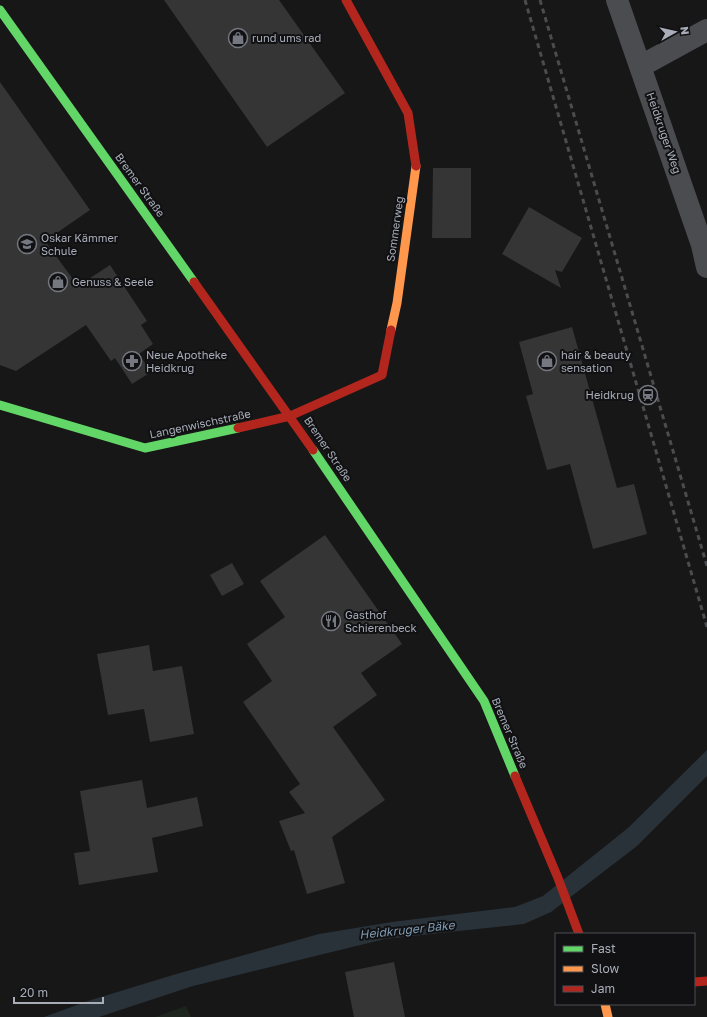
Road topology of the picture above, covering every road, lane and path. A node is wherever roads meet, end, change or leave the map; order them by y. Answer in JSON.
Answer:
{"nodes":[{"id":1,"x":346,"y":0,"type":"edge"},
{"id":2,"x":617,"y":0,"type":"edge"},
{"id":3,"x":0,"y":10,"type":"edge"},
{"id":4,"x":707,"y":30,"type":"edge"},
{"id":5,"x":641,"y":66,"type":"junction"},
{"id":6,"x":707,"y":267,"type":"edge"},
{"id":7,"x":0,"y":405,"type":"edge"},
{"id":8,"x":290,"y":416,"type":"junction"},
{"id":9,"x":579,"y":933,"type":"edge"},
{"id":10,"x":707,"y":981,"type":"edge"},
{"id":11,"x":695,"y":982,"type":"edge"},
{"id":12,"x":604,"y":1005,"type":"edge"},
{"id":13,"x":608,"y":1017,"type":"edge"}],
"edges":[{"from":1,"to":8,"type":"main road","name":"Sommerweg"},
{"from":2,"to":5,"type":"street","name":"Heidkruger Weg"},
{"from":3,"to":8,"type":"main road","name":"Bremer Straße"},
{"from":4,"to":5,"type":"street"},
{"from":5,"to":6,"type":"street","name":"Heidkruger Weg"},
{"from":7,"to":8,"type":"main road","name":"Langenwischstraße"},
{"from":8,"to":9,"type":"main road","name":"Bremer Straße"},
{"from":10,"to":11,"type":"main road"},
{"from":12,"to":13,"type":"main road"}]}
